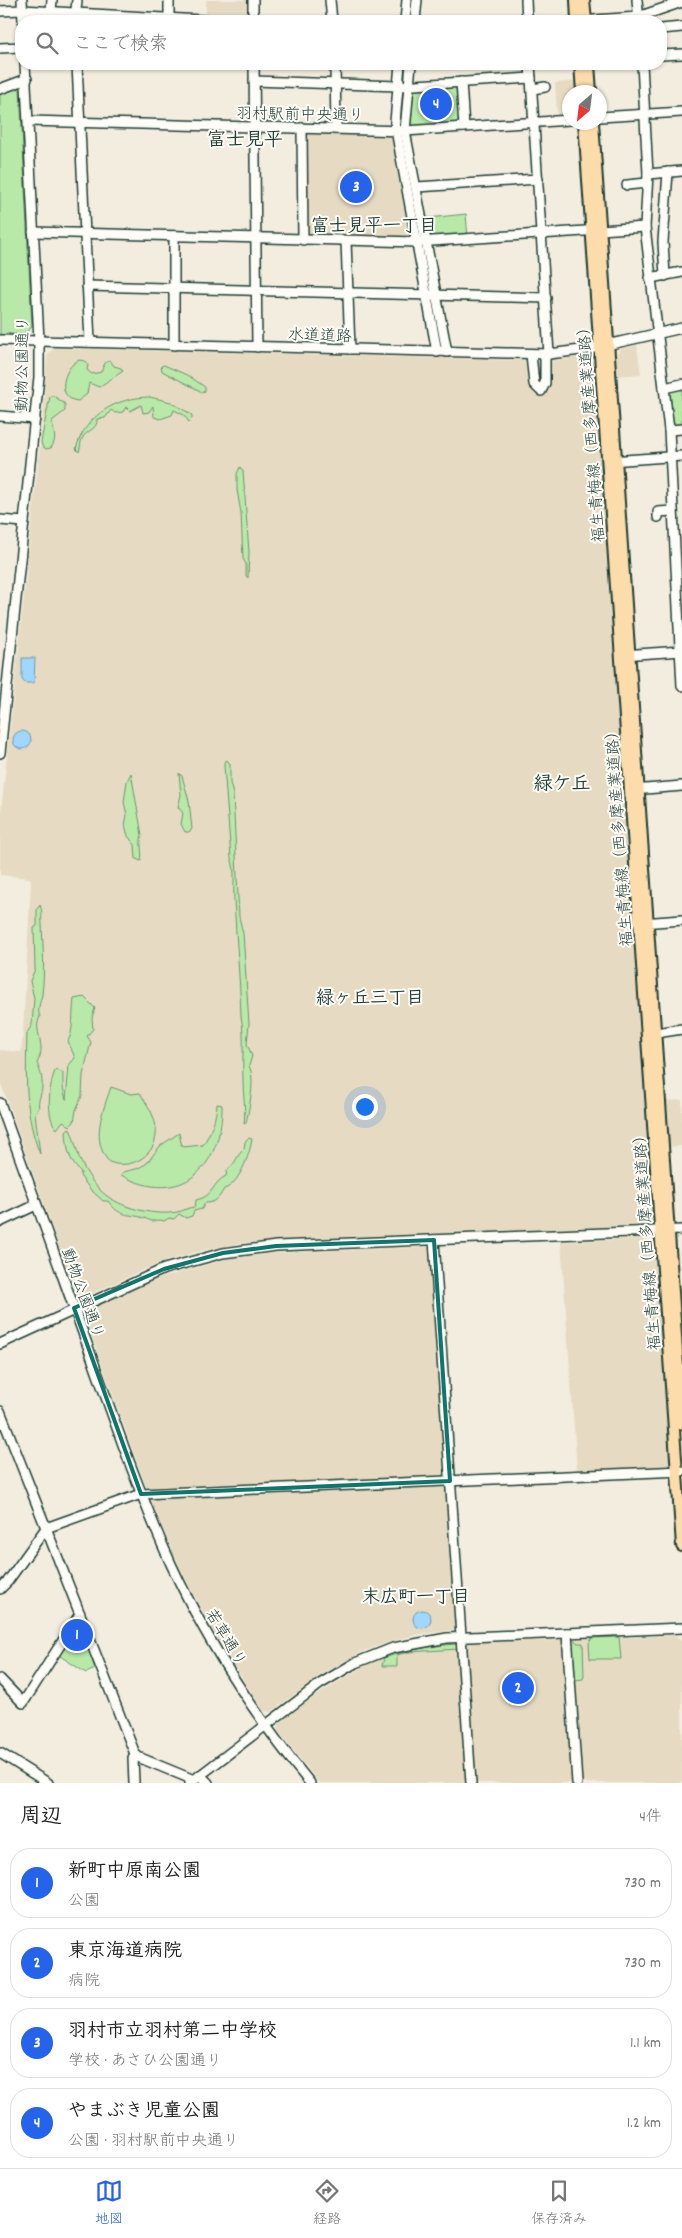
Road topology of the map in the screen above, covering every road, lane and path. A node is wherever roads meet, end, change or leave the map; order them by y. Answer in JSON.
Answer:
{"nodes":[{"id":1,"x":52,"y":0,"type":"edge"},
{"id":2,"x":76,"y":0,"type":"edge"},
{"id":3,"x":169,"y":0,"type":"edge"},
{"id":4,"x":253,"y":0,"type":"edge"},
{"id":5,"x":330,"y":0,"type":"edge"},
{"id":6,"x":407,"y":0,"type":"edge"},
{"id":7,"x":417,"y":0,"type":"edge"},
{"id":8,"x":526,"y":0,"type":"edge"},
{"id":9,"x":576,"y":0,"type":"edge"},
{"id":10,"x":584,"y":0,"type":"edge"},
{"id":11,"x":637,"y":0,"type":"edge"},
{"id":12,"x":682,"y":2,"type":"edge"},
{"id":13,"x":22,"y":5,"type":"edge"},
{"id":14,"x":0,"y":11,"type":"edge"},
{"id":15,"x":51,"y":11,"type":"junction"},
{"id":16,"x":66,"y":15,"type":"edge"},
{"id":17,"x":74,"y":15,"type":"edge"},
{"id":18,"x":169,"y":15,"type":"edge"},
{"id":19,"x":254,"y":15,"type":"edge"},
{"id":20,"x":331,"y":15,"type":"edge"},
{"id":21,"x":406,"y":15,"type":"edge"},
{"id":22,"x":416,"y":15,"type":"edge"},
{"id":23,"x":526,"y":15,"type":"edge"},
{"id":24,"x":580,"y":15,"type":"edge"},
{"id":25,"x":583,"y":15,"type":"edge"},
{"id":26,"x":639,"y":15,"type":"edge"},
{"id":27,"x":649,"y":15,"type":"edge"},
{"id":28,"x":682,"y":27,"type":"edge"},
{"id":29,"x":667,"y":28,"type":"edge"},
{"id":30,"x":15,"y":47,"type":"edge"},
{"id":31,"x":0,"y":48,"type":"edge"},
{"id":32,"x":682,"y":54,"type":"edge"},
{"id":33,"x":667,"y":55,"type":"edge"},
{"id":34,"x":26,"y":70,"type":"edge"},
{"id":35,"x":76,"y":70,"type":"edge"},
{"id":36,"x":254,"y":70,"type":"edge"},
{"id":37,"x":336,"y":70,"type":"edge"},
{"id":38,"x":399,"y":70,"type":"edge"},
{"id":39,"x":410,"y":70,"type":"edge"},
{"id":40,"x":530,"y":70,"type":"edge"},
{"id":41,"x":580,"y":70,"type":"edge"},
{"id":42,"x":589,"y":70,"type":"edge"},
{"id":43,"x":642,"y":70,"type":"edge"},
{"id":44,"x":531,"y":78,"type":"junction"},
{"id":45,"x":27,"y":79,"type":"junction"},
{"id":46,"x":254,"y":81,"type":"junction"},
{"id":47,"x":461,"y":82,"type":"junction"},
{"id":48,"x":337,"y":85,"type":"junction"},
{"id":49,"x":408,"y":85,"type":"junction"},
{"id":50,"x":582,"y":85,"type":"edge"},
{"id":51,"x":590,"y":85,"type":"edge"},
{"id":52,"x":398,"y":86,"type":"junction"},
{"id":53,"x":546,"y":87,"type":"dead end"},
{"id":54,"x":0,"y":89,"type":"edge"},
{"id":55,"x":532,"y":89,"type":"junction"},
{"id":56,"x":682,"y":112,"type":"edge"},
{"id":57,"x":645,"y":114,"type":"junction"},
{"id":58,"x":607,"y":117,"type":"edge"},
{"id":59,"x":562,"y":120,"type":"edge"},
{"id":60,"x":29,"y":121,"type":"junction"},
{"id":61,"x":534,"y":122,"type":"junction"},
{"id":62,"x":80,"y":124,"type":"junction"},
{"id":63,"x":253,"y":127,"type":"junction"},
{"id":64,"x":464,"y":127,"type":"junction"},
{"id":65,"x":302,"y":128,"type":"junction"},
{"id":66,"x":336,"y":129,"type":"junction"},
{"id":67,"x":401,"y":130,"type":"junction"},
{"id":68,"x":585,"y":130,"type":"edge"},
{"id":69,"x":593,"y":130,"type":"edge"},
{"id":70,"x":682,"y":171,"type":"edge"},
{"id":71,"x":668,"y":172,"type":"junction"},
{"id":72,"x":648,"y":178,"type":"junction"},
{"id":73,"x":538,"y":179,"type":"junction"},
{"id":74,"x":627,"y":185,"type":"dead end"},
{"id":75,"x":417,"y":187,"type":"junction"},
{"id":76,"x":645,"y":227,"type":"junction"},
{"id":77,"x":596,"y":231,"type":"junction"},
{"id":78,"x":34,"y":232,"type":"junction"},
{"id":79,"x":84,"y":234,"type":"junction"},
{"id":80,"x":541,"y":234,"type":"junction"},
{"id":81,"x":174,"y":236,"type":"junction"},
{"id":82,"x":256,"y":238,"type":"junction"},
{"id":83,"x":303,"y":240,"type":"junction"},
{"id":84,"x":346,"y":241,"type":"junction"},
{"id":85,"x":422,"y":242,"type":"junction"},
{"id":86,"x":682,"y":272,"type":"edge"},
{"id":87,"x":665,"y":276,"type":"junction"},
{"id":88,"x":650,"y":278,"type":"junction"},
{"id":89,"x":88,"y":286,"type":"junction"},
{"id":90,"x":174,"y":288,"type":"junction"},
{"id":91,"x":257,"y":290,"type":"junction"},
{"id":92,"x":348,"y":295,"type":"junction"},
{"id":93,"x":427,"y":295,"type":"junction"},
{"id":94,"x":437,"y":295,"type":"junction"},
{"id":95,"x":546,"y":298,"type":"junction"},
{"id":96,"x":682,"y":328,"type":"edge"},
{"id":97,"x":657,"y":333,"type":"junction"},
{"id":98,"x":0,"y":340,"type":"edge"},
{"id":99,"x":40,"y":341,"type":"junction"},
{"id":100,"x":90,"y":342,"type":"junction"},
{"id":101,"x":174,"y":345,"type":"junction"},
{"id":102,"x":603,"y":345,"type":"junction"},
{"id":103,"x":257,"y":347,"type":"junction"},
{"id":104,"x":350,"y":349,"type":"junction"},
{"id":105,"x":442,"y":352,"type":"junction"},
{"id":106,"x":530,"y":354,"type":"junction"},
{"id":107,"x":547,"y":354,"type":"junction"},
{"id":108,"x":682,"y":384,"type":"edge"},
{"id":109,"x":664,"y":388,"type":"junction"},
{"id":110,"x":0,"y":416,"type":"edge"},
{"id":111,"x":35,"y":419,"type":"junction"},
{"id":112,"x":682,"y":429,"type":"edge"},
{"id":113,"x":669,"y":430,"type":"junction"},
{"id":114,"x":682,"y":456,"type":"edge"},
{"id":115,"x":670,"y":457,"type":"junction"},
{"id":116,"x":612,"y":461,"type":"junction"},
{"id":117,"x":677,"y":499,"type":"edge"},
{"id":118,"x":673,"y":511,"type":"junction"},
{"id":119,"x":658,"y":517,"type":"dead end"},
{"id":120,"x":0,"y":520,"type":"edge"},
{"id":121,"x":24,"y":522,"type":"junction"},
{"id":122,"x":680,"y":602,"type":"edge"},
{"id":123,"x":681,"y":651,"type":"edge"},
{"id":124,"x":625,"y":655,"type":"junction"},
{"id":125,"x":4,"y":670,"type":"edge"},
{"id":126,"x":682,"y":686,"type":"edge"},
{"id":127,"x":0,"y":753,"type":"edge"},
{"id":128,"x":682,"y":786,"type":"edge"},
{"id":129,"x":634,"y":790,"type":"junction"},
{"id":130,"x":682,"y":920,"type":"edge"},
{"id":131,"x":643,"y":922,"type":"junction"},
{"id":132,"x":682,"y":1029,"type":"edge"},
{"id":133,"x":651,"y":1034,"type":"junction"},
{"id":134,"x":0,"y":1103,"type":"edge"},
{"id":135,"x":36,"y":1204,"type":"junction"},
{"id":136,"x":0,"y":1222,"type":"edge"},
{"id":137,"x":682,"y":1230,"type":"edge"},
{"id":138,"x":664,"y":1231,"type":"junction"},
{"id":139,"x":434,"y":1240,"type":"junction"},
{"id":140,"x":74,"y":1308,"type":"junction"},
{"id":141,"x":0,"y":1344,"type":"edge"},
{"id":142,"x":0,"y":1413,"type":"edge"},
{"id":143,"x":682,"y":1424,"type":"edge"},
{"id":144,"x":680,"y":1471,"type":"edge"},
{"id":145,"x":450,"y":1481,"type":"junction"},
{"id":146,"x":141,"y":1494,"type":"junction"},
{"id":147,"x":46,"y":1528,"type":"junction"},
{"id":148,"x":682,"y":1546,"type":"edge"},
{"id":149,"x":0,"y":1589,"type":"edge"},
{"id":150,"x":80,"y":1614,"type":"junction"},
{"id":151,"x":682,"y":1628,"type":"edge"},
{"id":152,"x":567,"y":1633,"type":"junction"},
{"id":153,"x":462,"y":1637,"type":"junction"},
{"id":154,"x":0,"y":1679,"type":"edge"},
{"id":155,"x":265,"y":1725,"type":"junction"},
{"id":156,"x":0,"y":1753,"type":"edge"},
{"id":157,"x":135,"y":1754,"type":"junction"},
{"id":158,"x":195,"y":1779,"type":"edge"},
{"id":159,"x":48,"y":1783,"type":"edge"},
{"id":160,"x":134,"y":1783,"type":"edge"},
{"id":161,"x":208,"y":1783,"type":"edge"},
{"id":162,"x":310,"y":1783,"type":"edge"},
{"id":163,"x":472,"y":1783,"type":"edge"},
{"id":164,"x":577,"y":1783,"type":"edge"}],
"edges":[{"from":1,"to":15,"type":"street"},
{"from":2,"to":17,"type":"street"},
{"from":3,"to":18,"type":"street"},
{"from":4,"to":19,"type":"street"},
{"from":5,"to":20,"type":"street"},
{"from":6,"to":21,"type":"street"},
{"from":7,"to":22,"type":"street"},
{"from":8,"to":23,"type":"street"},
{"from":9,"to":24,"type":"main road"},
{"from":10,"to":25,"type":"main road"},
{"from":11,"to":26,"type":"street"},
{"from":12,"to":27,"type":"street"},
{"from":13,"to":14,"type":"street"},
{"from":13,"to":15,"type":"street"},
{"from":15,"to":16,"type":"street"},
{"from":28,"to":29,"type":"street"},
{"from":30,"to":31,"type":"street"},
{"from":32,"to":33,"type":"street"},
{"from":34,"to":45,"type":"street","name":"動物公園通り"},
{"from":35,"to":62,"type":"street"},
{"from":36,"to":46,"type":"street"},
{"from":37,"to":48,"type":"street"},
{"from":38,"to":52,"type":"street"},
{"from":39,"to":49,"type":"street"},
{"from":40,"to":44,"type":"street"},
{"from":41,"to":50,"type":"main road"},
{"from":42,"to":51,"type":"main road"},
{"from":43,"to":57,"type":"street"},
{"from":44,"to":47,"type":"street"},
{"from":44,"to":55,"type":"street"},
{"from":45,"to":54,"type":"street"},
{"from":45,"to":60,"type":"street","name":"動物公園通り"},
{"from":46,"to":48,"type":"street"},
{"from":46,"to":63,"type":"street"},
{"from":47,"to":49,"type":"street"},
{"from":47,"to":64,"type":"street"},
{"from":48,"to":52,"type":"street"},
{"from":48,"to":66,"type":"street"},
{"from":49,"to":52,"type":"street"},
{"from":49,"to":67,"type":"street"},
{"from":52,"to":67,"type":"street"},
{"from":53,"to":55,"type":"street"},
{"from":55,"to":61,"type":"street"},
{"from":56,"to":57,"type":"street"},
{"from":57,"to":58,"type":"street"},
{"from":57,"to":72,"type":"street"},
{"from":59,"to":61,"type":"street","name":"羽村駅前中央通り"},
{"from":60,"to":62,"type":"street","name":"羽村駅前中央通り"},
{"from":60,"to":78,"type":"street","name":"動物公園通り"},
{"from":61,"to":64,"type":"street","name":"羽村駅前中央通り"},
{"from":61,"to":73,"type":"street"},
{"from":62,"to":63,"type":"street","name":"羽村駅前中央通り"},
{"from":62,"to":79,"type":"street"},
{"from":63,"to":65,"type":"street","name":"羽村駅前中央通り"},
{"from":63,"to":82,"type":"street"},
{"from":64,"to":67,"type":"street","name":"羽村駅前中央通り"},
{"from":65,"to":66,"type":"street","name":"羽村駅前中央通り"},
{"from":65,"to":83,"type":"street"},
{"from":66,"to":67,"type":"street","name":"羽村駅前中央通り"},
{"from":67,"to":75,"type":"street"},
{"from":67,"to":85,"type":"street"},
{"from":68,"to":77,"type":"main road","name":"福生青梅線（西多摩産業道路）"},
{"from":69,"to":77,"type":"main road","name":"福生青梅線（西多摩産業道路）"},
{"from":70,"to":71,"type":"street"},
{"from":71,"to":72,"type":"street"},
{"from":71,"to":87,"type":"street"},
{"from":72,"to":74,"type":"street"},
{"from":72,"to":76,"type":"street"},
{"from":73,"to":75,"type":"street"},
{"from":73,"to":80,"type":"street"},
{"from":75,"to":85,"type":"street"},
{"from":76,"to":77,"type":"street"},
{"from":76,"to":88,"type":"street"},
{"from":77,"to":80,"type":"street"},
{"from":77,"to":102,"type":"main road","name":"福生青梅線（西多摩産業道路）"},
{"from":78,"to":79,"type":"street"},
{"from":78,"to":99,"type":"street","name":"動物公園通り"},
{"from":79,"to":81,"type":"street"},
{"from":79,"to":89,"type":"street"},
{"from":80,"to":85,"type":"street"},
{"from":80,"to":95,"type":"street"},
{"from":81,"to":82,"type":"street"},
{"from":81,"to":90,"type":"street"},
{"from":82,"to":83,"type":"street"},
{"from":82,"to":91,"type":"street"},
{"from":83,"to":84,"type":"street"},
{"from":84,"to":85,"type":"street"},
{"from":84,"to":92,"type":"street"},
{"from":85,"to":93,"type":"street"},
{"from":85,"to":94,"type":"street"},
{"from":86,"to":87,"type":"street"},
{"from":87,"to":88,"type":"street"},
{"from":88,"to":97,"type":"street"},
{"from":89,"to":90,"type":"street"},
{"from":89,"to":100,"type":"street"},
{"from":90,"to":91,"type":"street"},
{"from":90,"to":101,"type":"street"},
{"from":91,"to":92,"type":"street"},
{"from":91,"to":103,"type":"street"},
{"from":92,"to":93,"type":"street"},
{"from":92,"to":104,"type":"street"},
{"from":93,"to":94,"type":"street"},
{"from":93,"to":105,"type":"street"},
{"from":94,"to":95,"type":"street"},
{"from":94,"to":105,"type":"street"},
{"from":95,"to":107,"type":"street"},
{"from":96,"to":97,"type":"street","name":"水道道路"},
{"from":97,"to":102,"type":"street","name":"水道道路"},
{"from":97,"to":109,"type":"street"},
{"from":98,"to":99,"type":"street","name":"水道道路"},
{"from":99,"to":100,"type":"street","name":"水道道路"},
{"from":99,"to":111,"type":"street","name":"動物公園通り"},
{"from":100,"to":101,"type":"street","name":"水道道路"},
{"from":101,"to":103,"type":"street","name":"水道道路"},
{"from":102,"to":107,"type":"street","name":"水道道路"},
{"from":102,"to":116,"type":"main road","name":"福生青梅線（西多摩産業道路）"},
{"from":103,"to":104,"type":"street","name":"水道道路"},
{"from":104,"to":105,"type":"street","name":"水道道路"},
{"from":105,"to":106,"type":"street","name":"水道道路"},
{"from":106,"to":107,"type":"street","name":"水道道路"},
{"from":106,"to":107,"type":"street"},
{"from":108,"to":109,"type":"street"},
{"from":109,"to":113,"type":"street"},
{"from":110,"to":111,"type":"street"},
{"from":111,"to":121,"type":"street","name":"動物公園通り"},
{"from":112,"to":113,"type":"street"},
{"from":113,"to":115,"type":"street"},
{"from":114,"to":115,"type":"street"},
{"from":115,"to":116,"type":"street"},
{"from":115,"to":117,"type":"street"},
{"from":116,"to":124,"type":"main road","name":"福生青梅線（西多摩産業道路）"},
{"from":117,"to":118,"type":"street"},
{"from":118,"to":119,"type":"street"},
{"from":118,"to":122,"type":"street"},
{"from":120,"to":121,"type":"street"},
{"from":121,"to":125,"type":"street","name":"動物公園通り"},
{"from":122,"to":123,"type":"street"},
{"from":123,"to":124,"type":"street"},
{"from":123,"to":126,"type":"street"},
{"from":124,"to":129,"type":"main road","name":"福生青梅線（西多摩産業道路）"},
{"from":125,"to":127,"type":"street","name":"動物公園通り"},
{"from":128,"to":129,"type":"street"},
{"from":129,"to":131,"type":"main road","name":"福生青梅線（西多摩産業道路）"},
{"from":130,"to":131,"type":"street"},
{"from":131,"to":133,"type":"main road","name":"福生青梅線（西多摩産業道路）"},
{"from":132,"to":133,"type":"street"},
{"from":133,"to":138,"type":"main road","name":"福生青梅線（西多摩産業道路）"},
{"from":134,"to":135,"type":"street","name":"動物公園通り"},
{"from":135,"to":136,"type":"street"},
{"from":135,"to":140,"type":"street","name":"動物公園通り"},
{"from":137,"to":138,"type":"street"},
{"from":138,"to":139,"type":"street"},
{"from":138,"to":143,"type":"main road","name":"福生青梅線（西多摩産業道路）"},
{"from":138,"to":144,"type":"main road","name":"福生青梅線（西多摩産業道路）"},
{"from":139,"to":140,"type":"street"},
{"from":139,"to":145,"type":"street"},
{"from":140,"to":141,"type":"street"},
{"from":140,"to":146,"type":"street","name":"動物公園通り"},
{"from":142,"to":147,"type":"street"},
{"from":144,"to":145,"type":"street"},
{"from":144,"to":148,"type":"main road","name":"福生青梅線（西多摩産業道路）"},
{"from":145,"to":146,"type":"street"},
{"from":145,"to":153,"type":"street"},
{"from":146,"to":147,"type":"street"},
{"from":146,"to":155,"type":"street","name":"若草通り"},
{"from":147,"to":149,"type":"street"},
{"from":147,"to":150,"type":"street"},
{"from":150,"to":154,"type":"street"},
{"from":150,"to":157,"type":"street"},
{"from":151,"to":152,"type":"street"},
{"from":152,"to":153,"type":"street"},
{"from":152,"to":164,"type":"street"},
{"from":153,"to":155,"type":"street"},
{"from":153,"to":163,"type":"street"},
{"from":155,"to":158,"type":"street"},
{"from":155,"to":162,"type":"street","name":"若草通り"},
{"from":156,"to":159,"type":"street"},
{"from":157,"to":158,"type":"street"},
{"from":157,"to":160,"type":"street"},
{"from":158,"to":161,"type":"street"}]}
